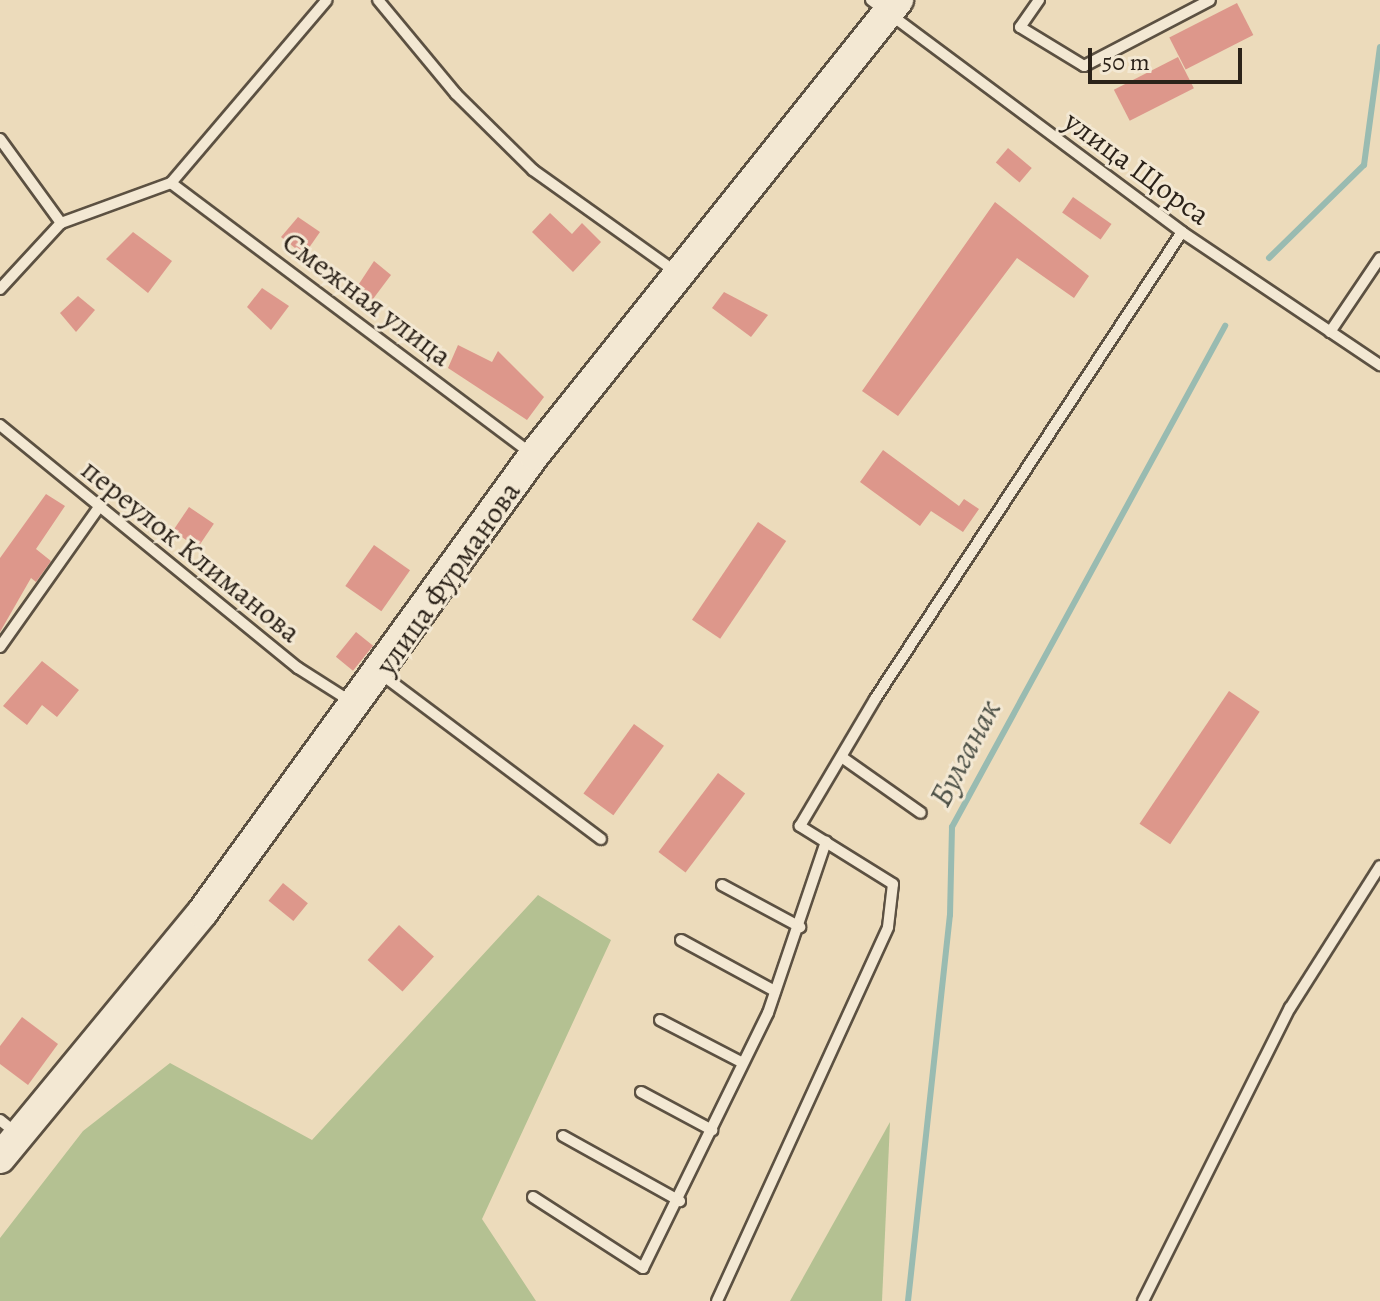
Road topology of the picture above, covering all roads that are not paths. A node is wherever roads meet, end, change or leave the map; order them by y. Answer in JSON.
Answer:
{"nodes":[{"id":1,"x":327,"y":0,"type":"edge"},
{"id":2,"x":378,"y":0,"type":"edge"},
{"id":3,"x":1039,"y":0,"type":"edge"},
{"id":4,"x":1210,"y":0,"type":"edge"},
{"id":5,"x":887,"y":4,"type":"edge"},
{"id":6,"x":0,"y":139,"type":"edge"},
{"id":7,"x":171,"y":183,"type":"junction"},
{"id":8,"x":61,"y":223,"type":"junction"},
{"id":9,"x":1182,"y":232,"type":"junction"},
{"id":10,"x":1380,"y":258,"type":"edge"},
{"id":11,"x":677,"y":273,"type":"junction"},
{"id":12,"x":0,"y":289,"type":"edge"},
{"id":13,"x":1330,"y":332,"type":"junction"},
{"id":14,"x":1380,"y":365,"type":"edge"},
{"id":15,"x":0,"y":425,"type":"edge"},
{"id":16,"x":534,"y":455,"type":"junction"},
{"id":17,"x":99,"y":507,"type":"junction"},
{"id":18,"x":0,"y":647,"type":"edge"},
{"id":19,"x":381,"y":674,"type":"junction"},
{"id":20,"x":358,"y":706,"type":"junction"},
{"id":21,"x":843,"y":758,"type":"junction"},
{"id":22,"x":921,"y":813,"type":"dead end"},
{"id":23,"x":601,"y":839,"type":"dead end"},
{"id":24,"x":826,"y":842,"type":"junction"},
{"id":25,"x":1380,"y":866,"type":"edge"},
{"id":26,"x":722,"y":885,"type":"dead end"},
{"id":27,"x":800,"y":927,"type":"junction"},
{"id":28,"x":681,"y":940,"type":"dead end"},
{"id":29,"x":775,"y":991,"type":"junction"},
{"id":30,"x":660,"y":1020,"type":"dead end"},
{"id":31,"x":741,"y":1062,"type":"junction"},
{"id":32,"x":641,"y":1092,"type":"dead end"},
{"id":33,"x":10,"y":1128,"type":"edge"},
{"id":34,"x":712,"y":1130,"type":"junction"},
{"id":35,"x":563,"y":1136,"type":"dead end"},
{"id":36,"x":0,"y":1158,"type":"edge"},
{"id":37,"x":533,"y":1197,"type":"dead end"},
{"id":38,"x":680,"y":1201,"type":"junction"},
{"id":39,"x":717,"y":1301,"type":"edge"},
{"id":40,"x":1143,"y":1301,"type":"edge"}],
"edges":[{"from":1,"to":7,"type":"lane"},
{"from":2,"to":11,"type":"lane"},
{"from":3,"to":4,"type":"lane"},
{"from":5,"to":9,"type":"lane","name":"улица Щорса"},
{"from":5,"to":11,"type":"main road","name":"улица Фурманова"},
{"from":6,"to":8,"type":"lane"},
{"from":7,"to":8,"type":"lane"},
{"from":7,"to":16,"type":"lane","name":"Смежная улица"},
{"from":8,"to":12,"type":"lane"},
{"from":9,"to":13,"type":"lane","name":"улица Щорса"},
{"from":9,"to":21,"type":"lane"},
{"from":10,"to":13,"type":"lane"},
{"from":11,"to":16,"type":"main road","name":"улица Фурманова"},
{"from":13,"to":14,"type":"lane","name":"улица Щорса"},
{"from":15,"to":17,"type":"lane","name":"переулок Климанова"},
{"from":16,"to":19,"type":"main road","name":"улица Фурманова"},
{"from":17,"to":18,"type":"lane"},
{"from":17,"to":20,"type":"lane","name":"переулок Климанова"},
{"from":19,"to":20,"type":"main road","name":"улица Фурманова"},
{"from":19,"to":23,"type":"lane"},
{"from":20,"to":33,"type":"main road","name":"улица Фурманова"},
{"from":21,"to":22,"type":"lane"},
{"from":21,"to":24,"type":"lane"},
{"from":24,"to":27,"type":"lane"},
{"from":24,"to":39,"type":"lane"},
{"from":25,"to":40,"type":"lane"},
{"from":26,"to":27,"type":"lane"},
{"from":27,"to":29,"type":"lane"},
{"from":28,"to":29,"type":"lane"},
{"from":29,"to":31,"type":"lane"},
{"from":30,"to":31,"type":"lane"},
{"from":31,"to":34,"type":"lane"},
{"from":32,"to":34,"type":"lane"},
{"from":33,"to":36,"type":"main road","name":"улица Фурманова"},
{"from":34,"to":38,"type":"lane"},
{"from":35,"to":38,"type":"lane"},
{"from":37,"to":38,"type":"lane"}]}
